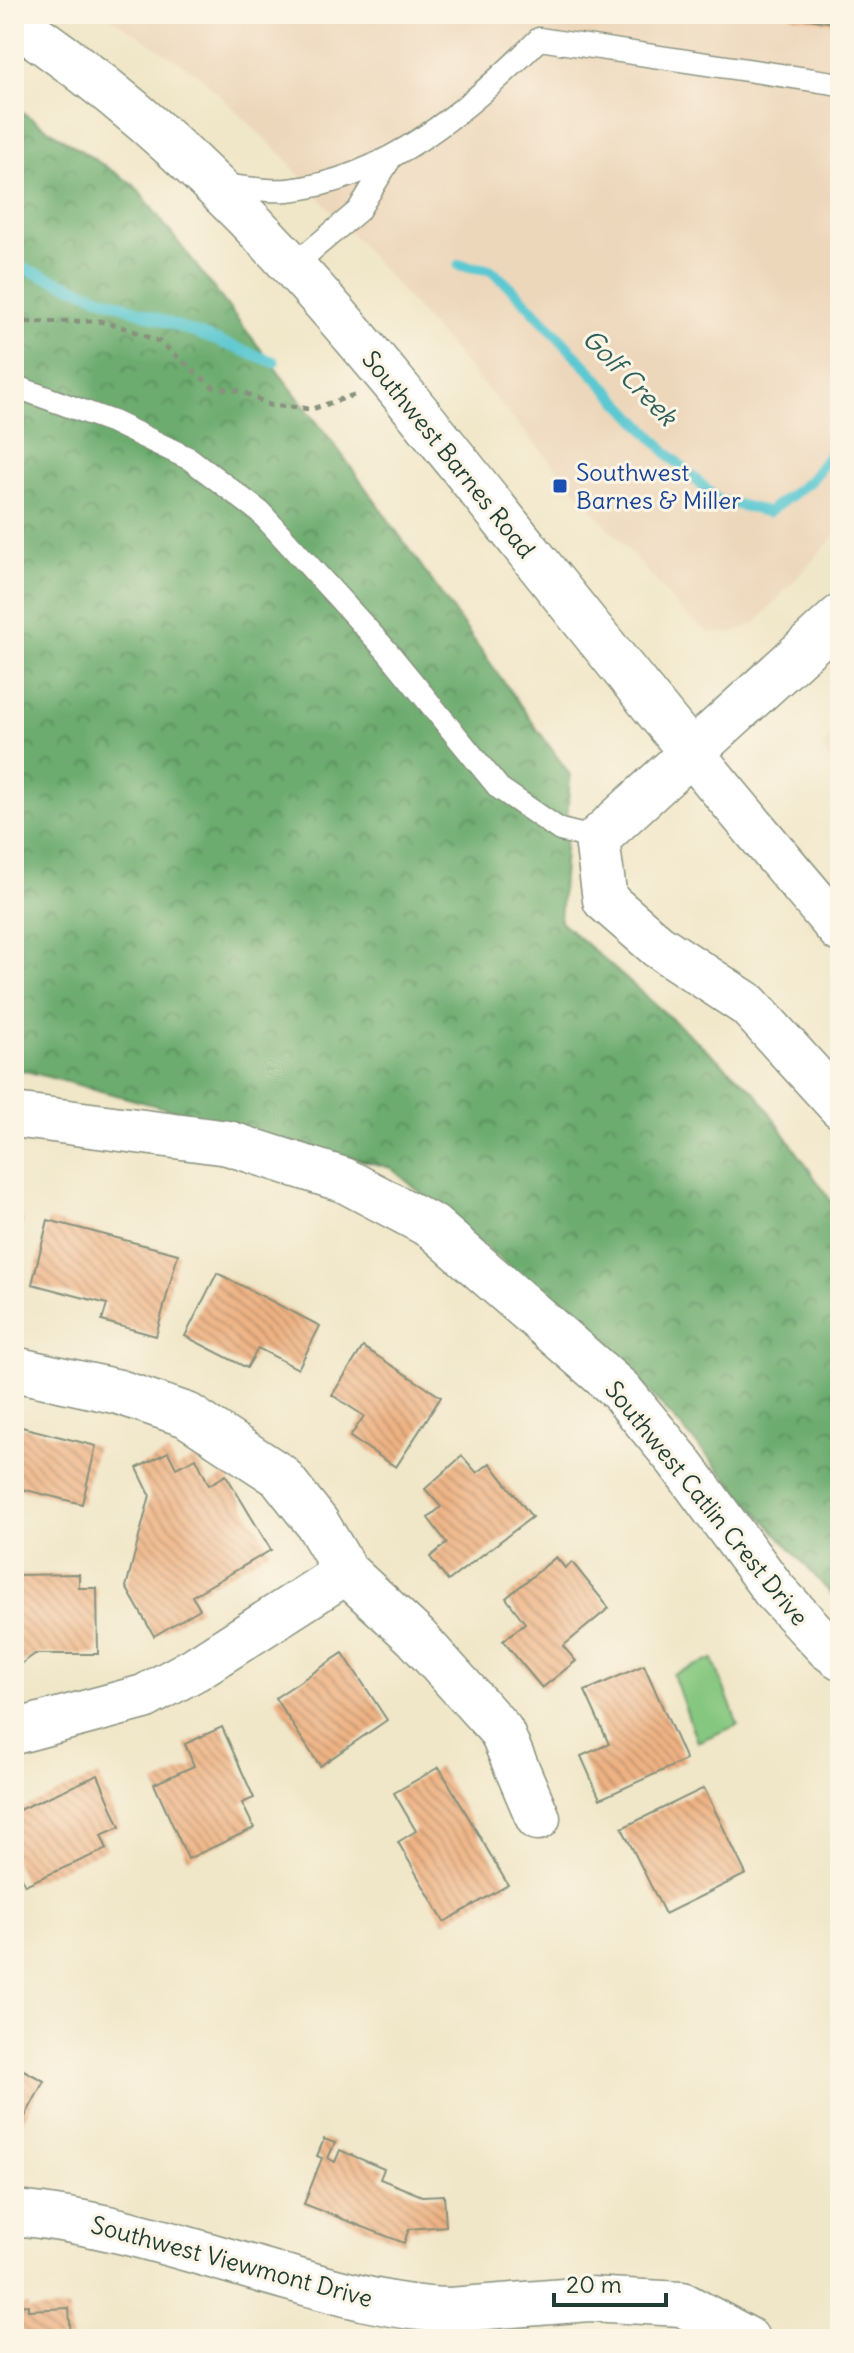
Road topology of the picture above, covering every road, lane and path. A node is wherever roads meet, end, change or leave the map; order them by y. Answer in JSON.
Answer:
{"nodes":[{"id":1,"x":14,"y":22,"type":"edge"},
{"id":2,"x":840,"y":84,"type":"edge"},
{"id":3,"x":390,"y":159,"type":"junction"},
{"id":4,"x":215,"y":185,"type":"junction"},
{"id":5,"x":294,"y":265,"type":"junction"},
{"id":6,"x":14,"y":322,"type":"edge"},
{"id":7,"x":392,"y":381,"type":"junction"},
{"id":8,"x":14,"y":386,"type":"edge"},
{"id":9,"x":840,"y":617,"type":"edge"},
{"id":10,"x":690,"y":754,"type":"junction"},
{"id":11,"x":597,"y":839,"type":"junction"},
{"id":12,"x":840,"y":930,"type":"edge"},
{"id":13,"x":840,"y":1106,"type":"edge"},
{"id":14,"x":14,"y":1115,"type":"edge"},
{"id":15,"x":14,"y":1369,"type":"edge"},
{"id":16,"x":346,"y":1572,"type":"junction"},
{"id":17,"x":840,"y":1657,"type":"edge"},
{"id":18,"x":14,"y":1732,"type":"edge"},
{"id":19,"x":538,"y":1818,"type":"dead end"},
{"id":20,"x":14,"y":2213,"type":"edge"},
{"id":21,"x":445,"y":2325,"type":"edge"},
{"id":22,"x":747,"y":2339,"type":"edge"}],
"edges":[{"from":1,"to":4,"type":"street","name":"Southwest Barnes Road"},
{"from":2,"to":3,"type":"lane"},
{"from":3,"to":4,"type":"lane"},
{"from":3,"to":5,"type":"lane"},
{"from":4,"to":5,"type":"street","name":"Southwest Barnes Road"},
{"from":5,"to":7,"type":"street","name":"Southwest Barnes Road"},
{"from":6,"to":7,"type":"path"},
{"from":7,"to":10,"type":"street","name":"Southwest Barnes Road"},
{"from":8,"to":11,"type":"lane"},
{"from":9,"to":10,"type":"street"},
{"from":10,"to":11,"type":"street"},
{"from":10,"to":12,"type":"street","name":"Southwest Barnes Road"},
{"from":11,"to":13,"type":"street"},
{"from":14,"to":17,"type":"street","name":"Southwest Catlin Crest Drive"},
{"from":15,"to":16,"type":"street"},
{"from":16,"to":18,"type":"street"},
{"from":16,"to":19,"type":"street"},
{"from":20,"to":21,"type":"street","name":"Southwest Viewmont Drive"},
{"from":21,"to":22,"type":"street","name":"Southwest Viewmont Drive"}]}
